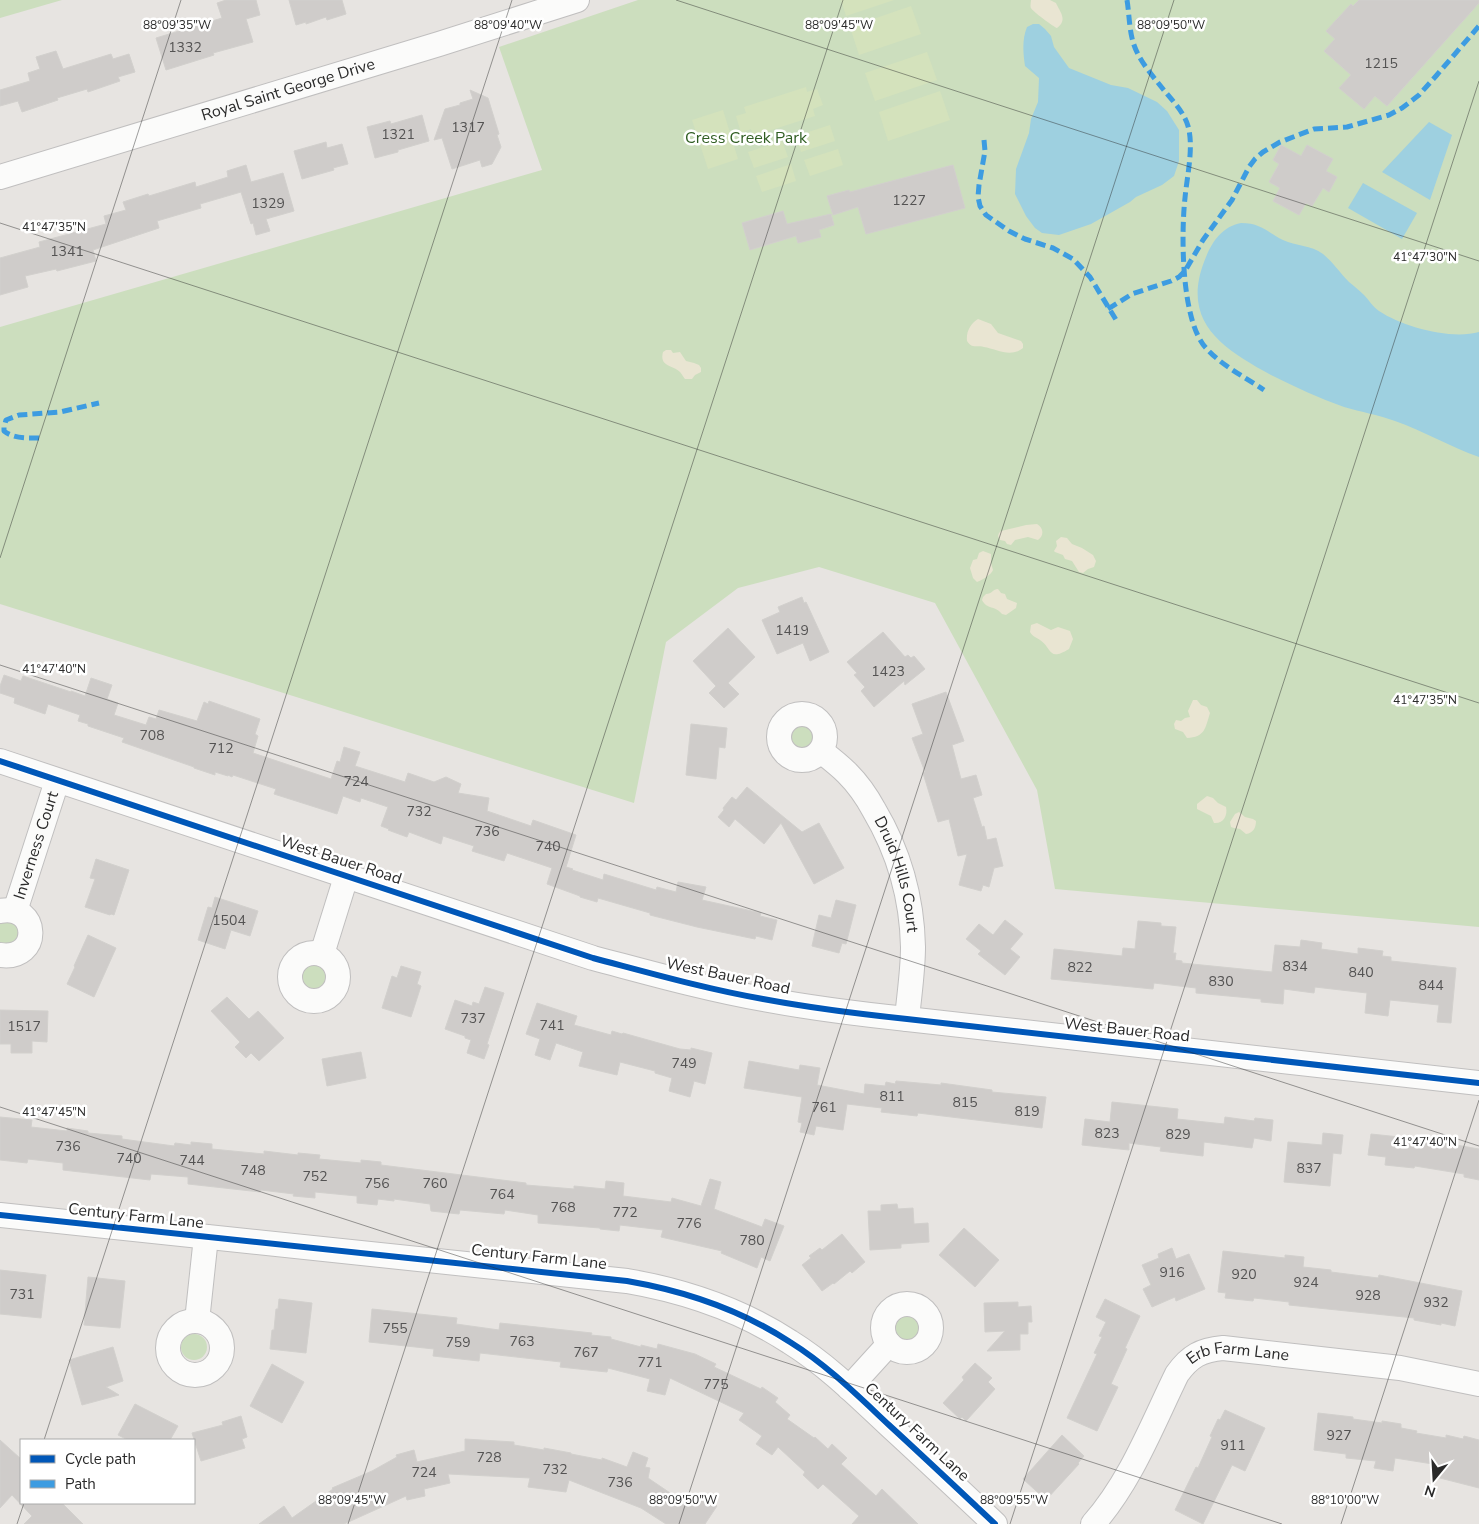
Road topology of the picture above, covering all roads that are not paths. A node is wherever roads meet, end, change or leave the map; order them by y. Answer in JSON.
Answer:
{"nodes":[{"id":1,"x":576,"y":0,"type":"edge"},
{"id":2,"x":0,"y":177,"type":"edge"},
{"id":3,"x":821,"y":751,"type":"dead end"},
{"id":4,"x":0,"y":761,"type":"edge"},
{"id":5,"x":58,"y":781,"type":"junction"},
{"id":6,"x":346,"y":876,"type":"junction"},
{"id":7,"x":7,"y":911,"type":"edge"},
{"id":8,"x":322,"y":954,"type":"dead end"},
{"id":9,"x":0,"y":955,"type":"edge"},
{"id":10,"x":907,"y":1019,"type":"junction"},
{"id":11,"x":1479,"y":1083,"type":"edge"},
{"id":12,"x":0,"y":1215,"type":"edge"},
{"id":13,"x":206,"y":1237,"type":"junction"},
{"id":14,"x":197,"y":1321,"type":"dead end"},
{"id":15,"x":889,"y":1344,"type":"dead end"},
{"id":16,"x":1479,"y":1384,"type":"edge"},
{"id":17,"x":849,"y":1388,"type":"junction"},
{"id":18,"x":995,"y":1524,"type":"edge"},
{"id":19,"x":1093,"y":1524,"type":"edge"}],
"edges":[{"from":1,"to":2,"type":"street","name":"Royal Saint George Drive"},
{"from":3,"to":10,"type":"street","name":"Druid Hills Court"},
{"from":4,"to":5,"type":"street","name":"West Bauer Road"},
{"from":5,"to":6,"type":"street","name":"West Bauer Road"},
{"from":5,"to":7,"type":"street","name":"Inverness Court"},
{"from":6,"to":8,"type":"street"},
{"from":6,"to":10,"type":"street","name":"West Bauer Road"},
{"from":7,"to":9,"type":"street","name":"Inverness Court"},
{"from":10,"to":11,"type":"street","name":"West Bauer Road"},
{"from":12,"to":13,"type":"street","name":"Century Farm Lane"},
{"from":13,"to":14,"type":"street"},
{"from":13,"to":17,"type":"street","name":"Century Farm Lane"},
{"from":15,"to":17,"type":"street"},
{"from":16,"to":19,"type":"street","name":"Erb Farm Lane"},
{"from":17,"to":18,"type":"street","name":"Century Farm Lane"}]}
